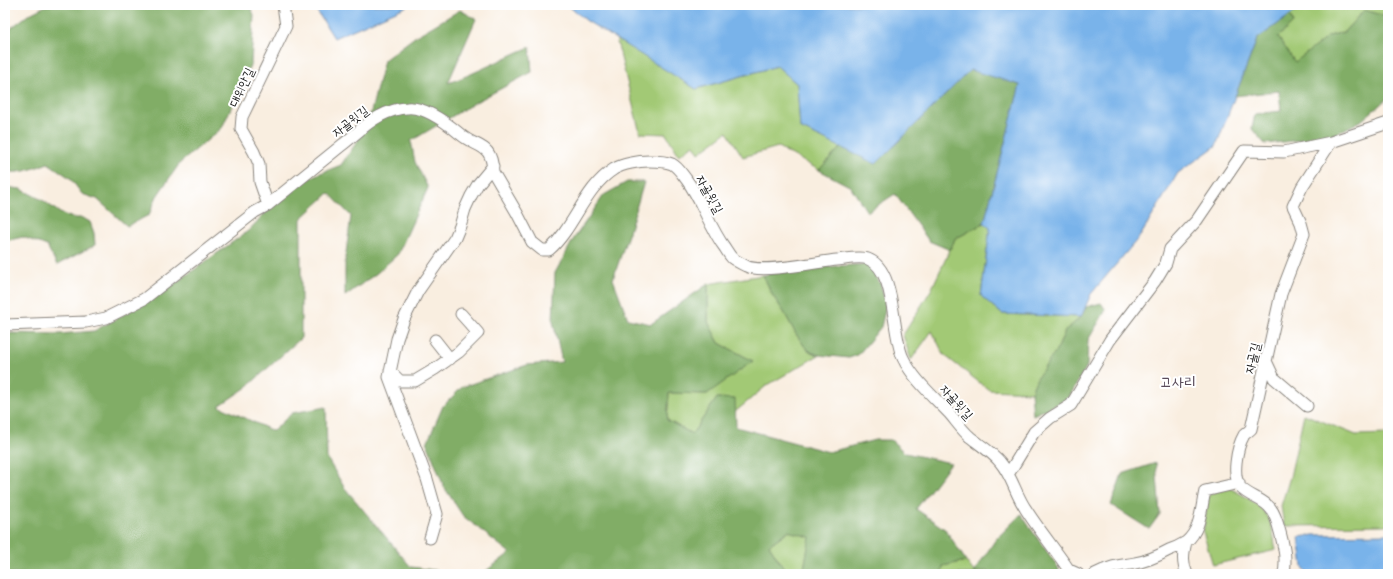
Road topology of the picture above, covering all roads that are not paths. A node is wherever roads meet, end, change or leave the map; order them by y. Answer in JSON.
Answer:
{"nodes":[{"id":1,"x":283,"y":5,"type":"edge"},
{"id":2,"x":1388,"y":123,"type":"edge"},
{"id":3,"x":1331,"y":142,"type":"junction"},
{"id":4,"x":493,"y":166,"type":"junction"},
{"id":5,"x":268,"y":205,"type":"junction"},
{"id":6,"x":461,"y":314,"type":"dead end"},
{"id":7,"x":5,"y":325,"type":"edge"},
{"id":8,"x":435,"y":340,"type":"dead end"},
{"id":9,"x":450,"y":359,"type":"junction"},
{"id":10,"x":1266,"y":361,"type":"junction"},
{"id":11,"x":390,"y":371,"type":"junction"},
{"id":12,"x":1307,"y":406,"type":"dead end"},
{"id":13,"x":1009,"y":473,"type":"junction"},
{"id":14,"x":1239,"y":483,"type":"junction"},
{"id":15,"x":430,"y":538,"type":"dead end"},
{"id":16,"x":1186,"y":542,"type":"junction"},
{"id":17,"x":1078,"y":574,"type":"edge"},
{"id":18,"x":1095,"y":574,"type":"edge"},
{"id":19,"x":1188,"y":574,"type":"edge"},
{"id":20,"x":1284,"y":574,"type":"edge"}],
"edges":[{"from":1,"to":5,"type":"street","name":"대위안길"},
{"from":2,"to":3,"type":"street"},
{"from":3,"to":10,"type":"street","name":"자골길"},
{"from":3,"to":13,"type":"street"},
{"from":4,"to":5,"type":"street","name":"자골윗길"},
{"from":4,"to":11,"type":"street"},
{"from":4,"to":13,"type":"street","name":"자골윗길"},
{"from":5,"to":7,"type":"street","name":"자골윗길"},
{"from":6,"to":9,"type":"street"},
{"from":8,"to":9,"type":"street"},
{"from":9,"to":11,"type":"street"},
{"from":10,"to":12,"type":"street"},
{"from":10,"to":14,"type":"street","name":"자골길"},
{"from":11,"to":15,"type":"street"},
{"from":13,"to":17,"type":"street","name":"자골윗길"},
{"from":14,"to":16,"type":"street"},
{"from":14,"to":20,"type":"street"},
{"from":16,"to":18,"type":"street"},
{"from":16,"to":19,"type":"street"}]}
